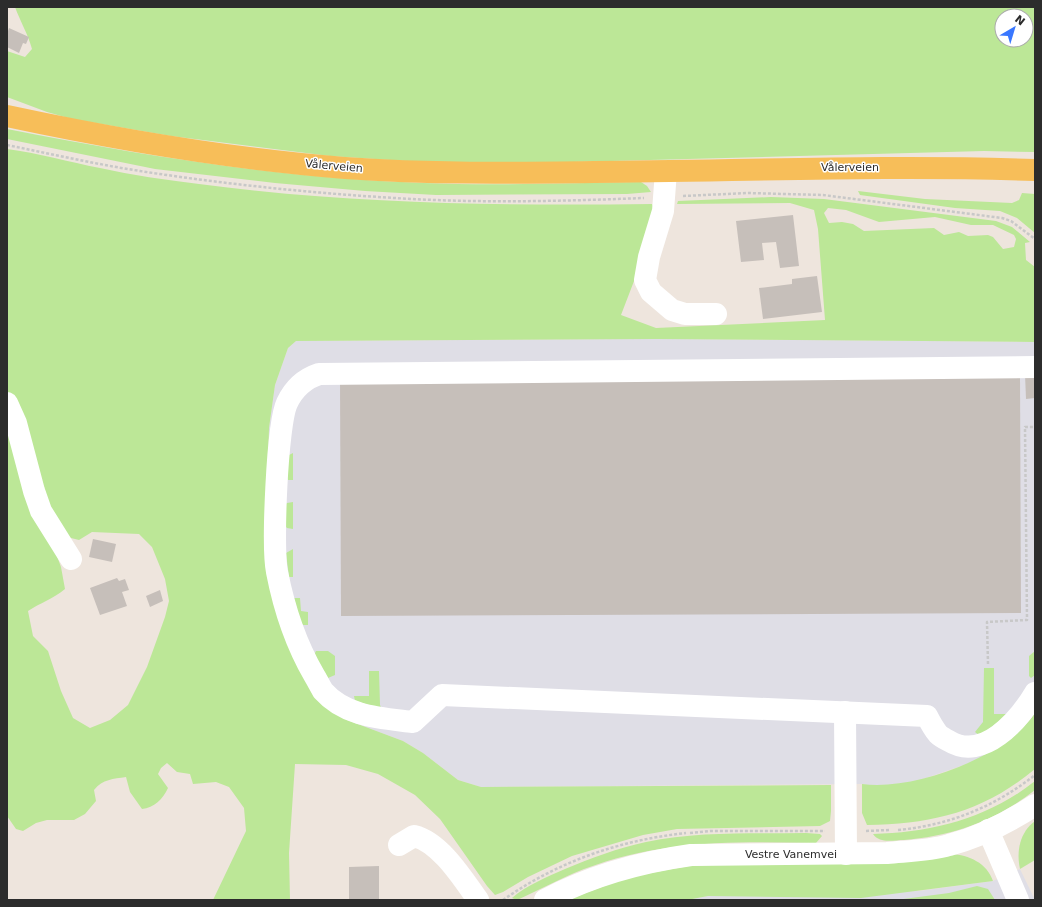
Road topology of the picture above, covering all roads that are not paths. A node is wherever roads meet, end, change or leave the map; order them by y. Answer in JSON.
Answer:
{"nodes":[{"id":1,"x":7,"y":116,"type":"edge"},
{"id":2,"x":1035,"y":170,"type":"edge"},
{"id":3,"x":666,"y":171,"type":"junction"},
{"id":4,"x":716,"y":314,"type":"dead end"},
{"id":5,"x":1035,"y":367,"type":"edge"},
{"id":6,"x":7,"y":403,"type":"edge"},
{"id":7,"x":71,"y":559,"type":"dead end"},
{"id":8,"x":1035,"y":693,"type":"edge"},
{"id":9,"x":845,"y":712,"type":"junction"},
{"id":10,"x":1035,"y":805,"type":"edge"},
{"id":11,"x":988,"y":830,"type":"junction"},
{"id":12,"x":399,"y":845,"type":"dead end"},
{"id":13,"x":846,"y":854,"type":"junction"},
{"id":14,"x":478,"y":900,"type":"edge"},
{"id":15,"x":545,"y":900,"type":"edge"},
{"id":16,"x":1018,"y":900,"type":"edge"}],
"edges":[{"from":1,"to":3,"type":"main road","name":"Vålerveien"},
{"from":2,"to":3,"type":"main road","name":"Vålerveien"},
{"from":3,"to":4,"type":"street"},
{"from":5,"to":9,"type":"street"},
{"from":6,"to":7,"type":"street"},
{"from":8,"to":9,"type":"street"},
{"from":9,"to":13,"type":"street"},
{"from":10,"to":11,"type":"street","name":"Vestre Vanemvei"},
{"from":11,"to":13,"type":"street","name":"Vestre Vanemvei"},
{"from":11,"to":16,"type":"street"},
{"from":12,"to":14,"type":"street"},
{"from":13,"to":15,"type":"street","name":"Vestre Vanemvei"}]}
